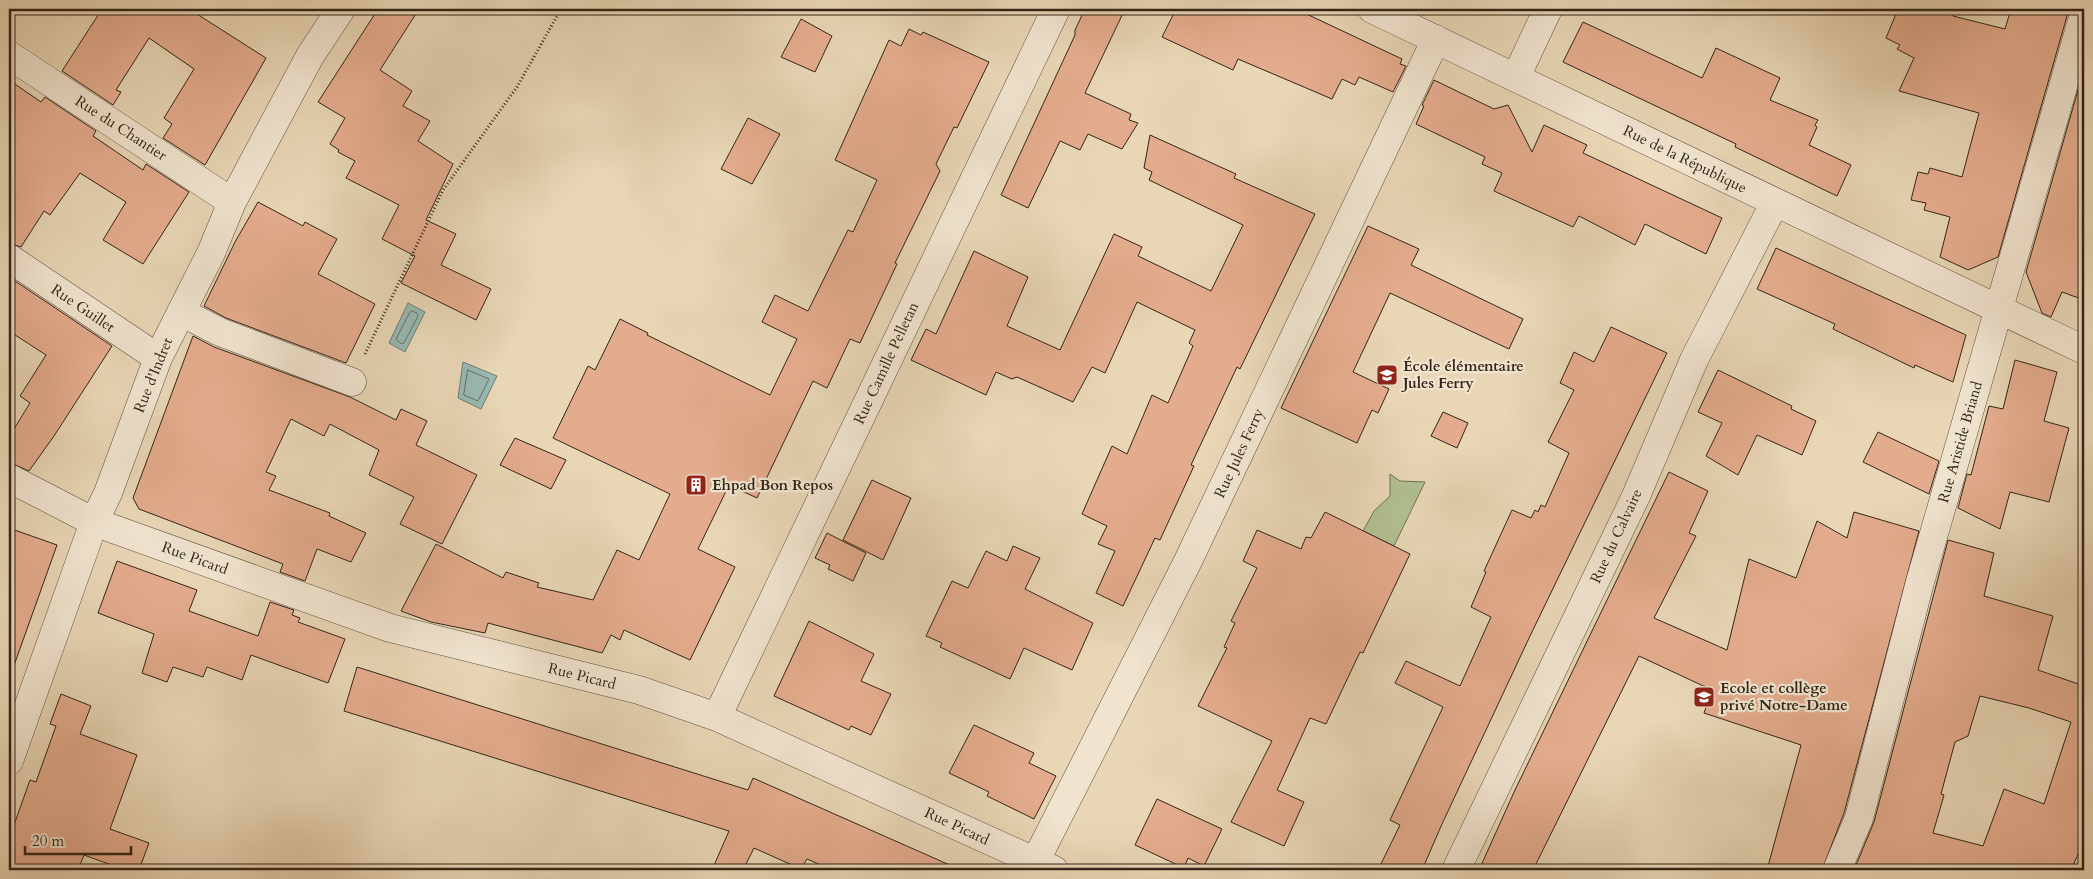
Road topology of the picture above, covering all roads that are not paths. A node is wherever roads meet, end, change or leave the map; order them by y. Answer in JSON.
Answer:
{"nodes":[{"id":1,"x":340,"y":9,"type":"edge"},
{"id":2,"x":1056,"y":9,"type":"edge"},
{"id":3,"x":1372,"y":9,"type":"edge"},
{"id":4,"x":1548,"y":9,"type":"edge"},
{"id":5,"x":2084,"y":14,"type":"edge"},
{"id":6,"x":1436,"y":39,"type":"junction"},
{"id":7,"x":9,"y":54,"type":"edge"},
{"id":8,"x":1516,"y":77,"type":"junction"},
{"id":9,"x":232,"y":202,"type":"junction"},
{"id":10,"x":1775,"y":202,"type":"junction"},
{"id":11,"x":9,"y":258,"type":"edge"},
{"id":12,"x":1998,"y":307,"type":"junction"},
{"id":13,"x":181,"y":312,"type":"junction"},
{"id":14,"x":2084,"y":350,"type":"edge"},
{"id":15,"x":158,"y":358,"type":"junction"},
{"id":16,"x":352,"y":382,"type":"road end"},
{"id":17,"x":9,"y":478,"type":"edge"},
{"id":18,"x":94,"y":522,"type":"junction"},
{"id":19,"x":717,"y":717,"type":"junction"},
{"id":20,"x":9,"y":761,"type":"edge"},
{"id":21,"x":1045,"y":866,"type":"edge"},
{"id":22,"x":1456,"y":870,"type":"edge"},
{"id":23,"x":1837,"y":870,"type":"edge"}],
"edges":[{"from":1,"to":9,"type":"street","name":"Rue d'Indret"},
{"from":2,"to":19,"type":"street","name":"Rue Camille Pelletan"},
{"from":3,"to":6,"type":"street","name":"Rue de la République"},
{"from":4,"to":8,"type":"street"},
{"from":5,"to":12,"type":"street","name":"Rue Aristide Briand"},
{"from":6,"to":8,"type":"street","name":"Rue de la République"},
{"from":6,"to":21,"type":"street","name":"Rue Jules Ferry"},
{"from":7,"to":9,"type":"street","name":"Rue du Chantier"},
{"from":8,"to":10,"type":"street","name":"Rue de la République"},
{"from":9,"to":13,"type":"street","name":"Rue d'Indret"},
{"from":10,"to":12,"type":"street","name":"Rue de la République"},
{"from":10,"to":22,"type":"street","name":"Rue du Calvaire"},
{"from":11,"to":15,"type":"street","name":"Rue Guillet"},
{"from":12,"to":14,"type":"street","name":"Rue de la République"},
{"from":12,"to":23,"type":"street","name":"Rue Aristide Briand"},
{"from":13,"to":15,"type":"street","name":"Rue d'Indret"},
{"from":13,"to":16,"type":"street"},
{"from":15,"to":18,"type":"street","name":"Rue d'Indret"},
{"from":17,"to":18,"type":"street","name":"Rue Picard"},
{"from":18,"to":19,"type":"street","name":"Rue Picard"},
{"from":18,"to":20,"type":"street","name":"Rue d'Indret"},
{"from":19,"to":21,"type":"street","name":"Rue Picard"}]}
